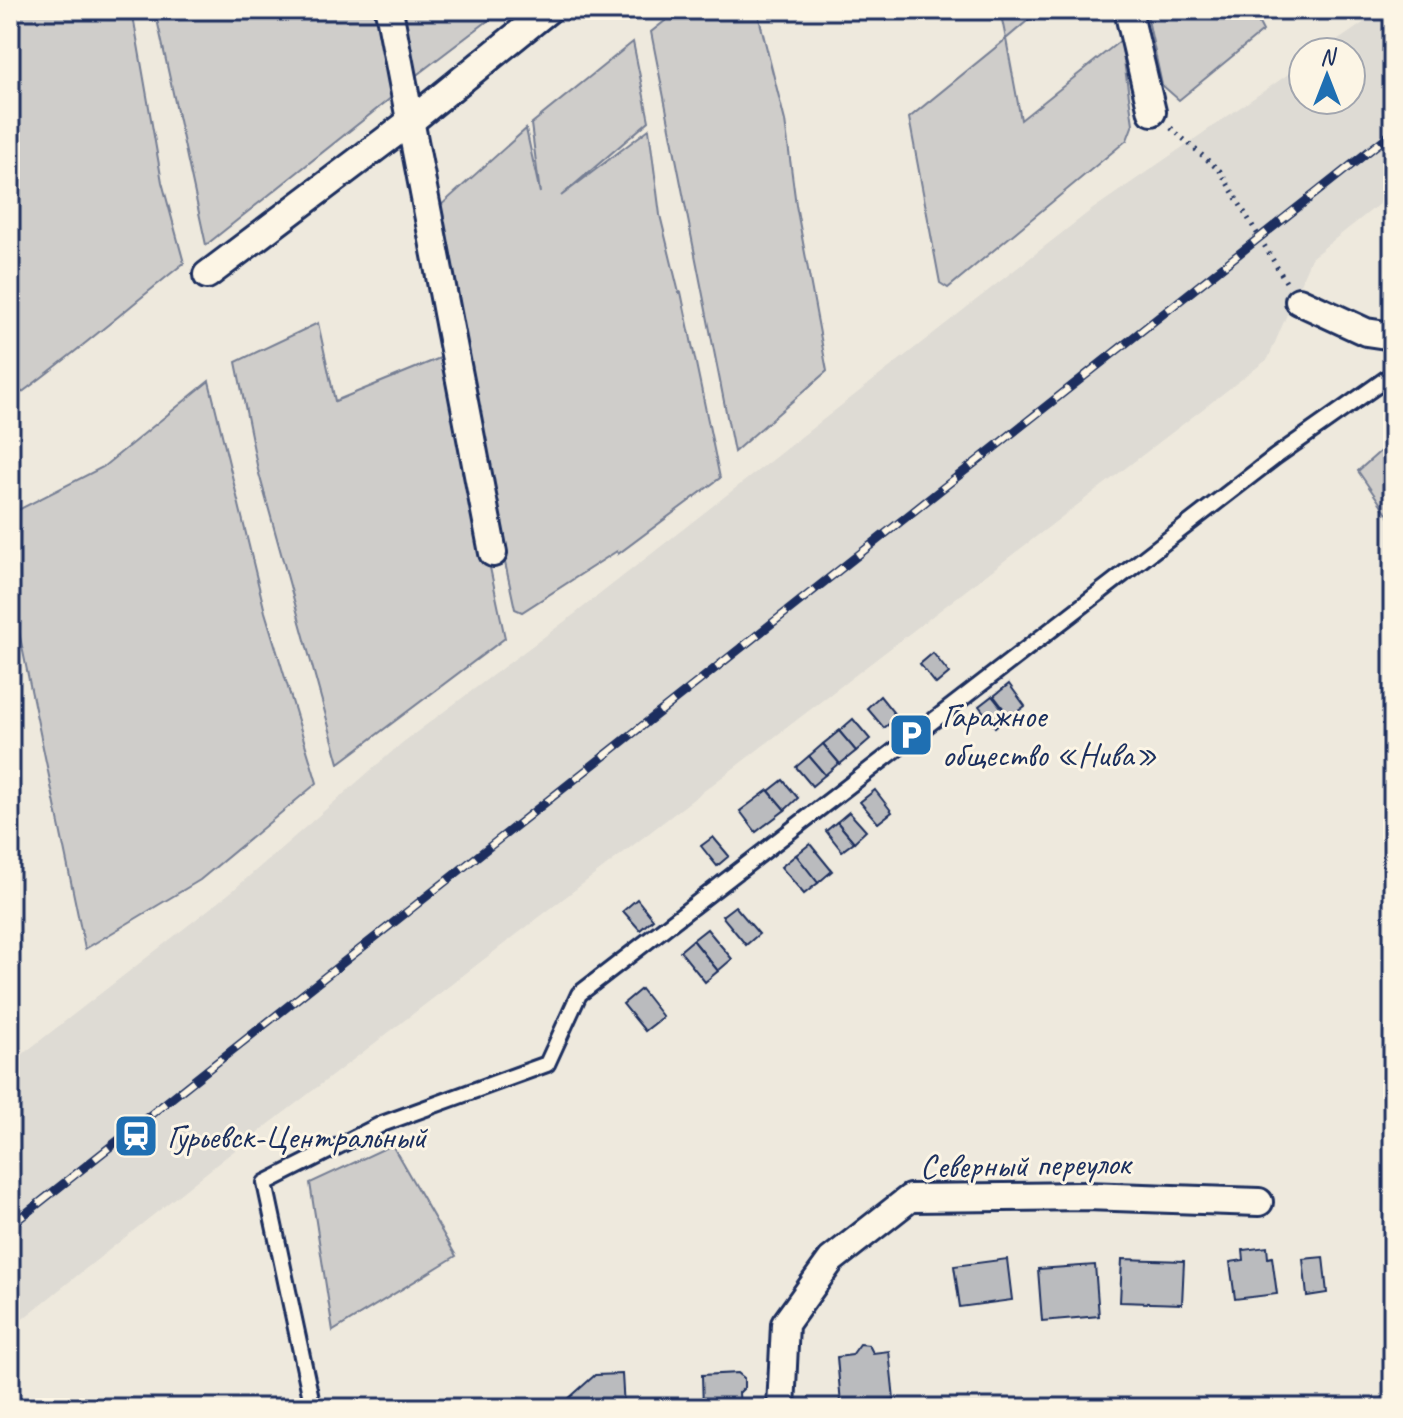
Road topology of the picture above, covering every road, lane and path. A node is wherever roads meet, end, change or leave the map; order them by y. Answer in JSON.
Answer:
{"nodes":[{"id":1,"x":389,"y":10,"type":"edge"},
{"id":2,"x":548,"y":10,"type":"edge"},
{"id":3,"x":1128,"y":10,"type":"edge"},
{"id":4,"x":1152,"y":112,"type":"joint"},
{"id":5,"x":411,"y":121,"type":"junction"},
{"id":6,"x":207,"y":275,"type":"dead end"},
{"id":7,"x":1299,"y":301,"type":"joint"},
{"id":8,"x":1393,"y":336,"type":"edge"},
{"id":9,"x":1393,"y":374,"type":"edge"},
{"id":10,"x":493,"y":553,"type":"dead end"},
{"id":11,"x":1259,"y":1202,"type":"dead end"},
{"id":12,"x":313,"y":1408,"type":"edge"},
{"id":13,"x":781,"y":1408,"type":"edge"}],
"edges":[{"from":1,"to":5,"type":"street"},
{"from":2,"to":5,"type":"street"},
{"from":3,"to":4,"type":"street"},
{"from":4,"to":7,"type":"path"},
{"from":5,"to":6,"type":"street"},
{"from":5,"to":10,"type":"street"},
{"from":7,"to":8,"type":"street"},
{"from":9,"to":12,"type":"lane"},
{"from":11,"to":13,"type":"street","name":"Северный переулок"}]}
